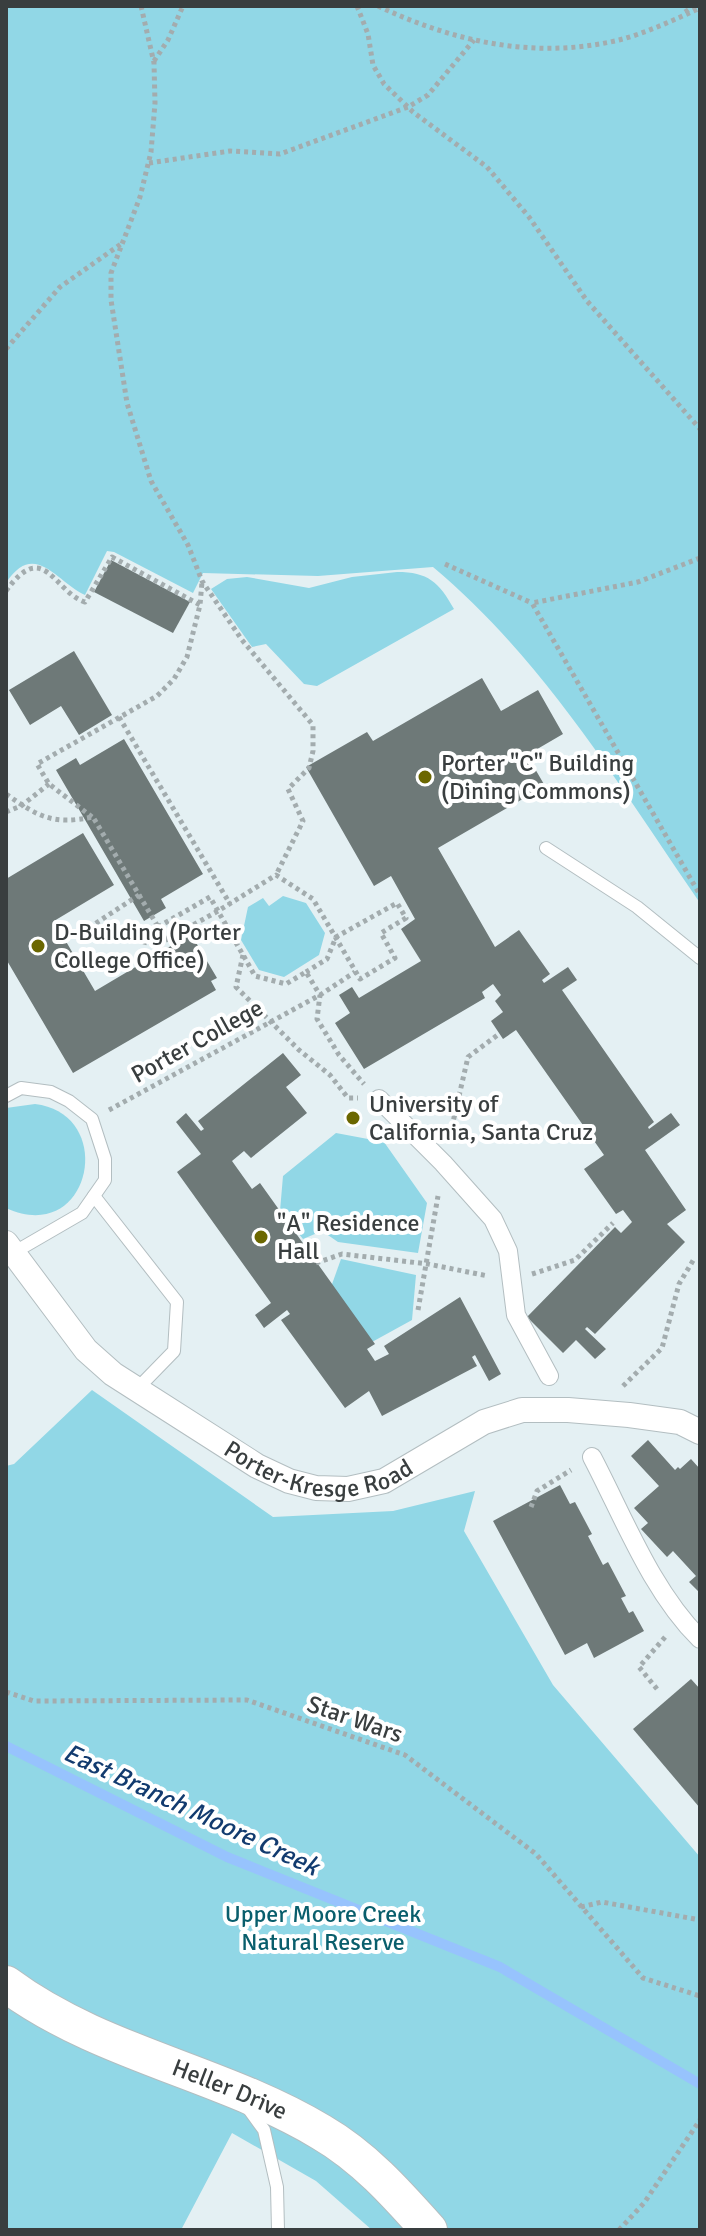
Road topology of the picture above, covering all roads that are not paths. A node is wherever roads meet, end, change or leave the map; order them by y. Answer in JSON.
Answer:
{"nodes":[{"id":1,"x":546,"y":848,"type":"dead end"},
{"id":2,"x":700,"y":958,"type":"edge"},
{"id":3,"x":6,"y":1096,"type":"edge"},
{"id":4,"x":379,"y":1099,"type":"road end"},
{"id":5,"x":94,"y":1196,"type":"junction"},
{"id":6,"x":10,"y":1248,"type":"edge"},
{"id":7,"x":549,"y":1376,"type":"dead end"},
{"id":8,"x":137,"y":1389,"type":"junction"},
{"id":9,"x":700,"y":1432,"type":"edge"},
{"id":10,"x":592,"y":1457,"type":"road end"},
{"id":11,"x":700,"y":1639,"type":"edge"},
{"id":12,"x":6,"y":1984,"type":"edge"},
{"id":13,"x":237,"y":2093,"type":"junction"},
{"id":14,"x":278,"y":2230,"type":"edge"},
{"id":15,"x":429,"y":2230,"type":"edge"}],
"edges":[{"from":1,"to":2,"type":"lane"},
{"from":3,"to":5,"type":"lane"},
{"from":4,"to":7,"type":"street"},
{"from":5,"to":6,"type":"lane"},
{"from":5,"to":8,"type":"lane"},
{"from":6,"to":8,"type":"street","name":"Porter-Kresge Road"},
{"from":8,"to":9,"type":"street","name":"Porter-Kresge Road"},
{"from":10,"to":11,"type":"street"},
{"from":12,"to":13,"type":"main road","name":"Heller Drive"},
{"from":13,"to":14,"type":"lane"},
{"from":13,"to":15,"type":"main road","name":"Heller Drive"}]}
